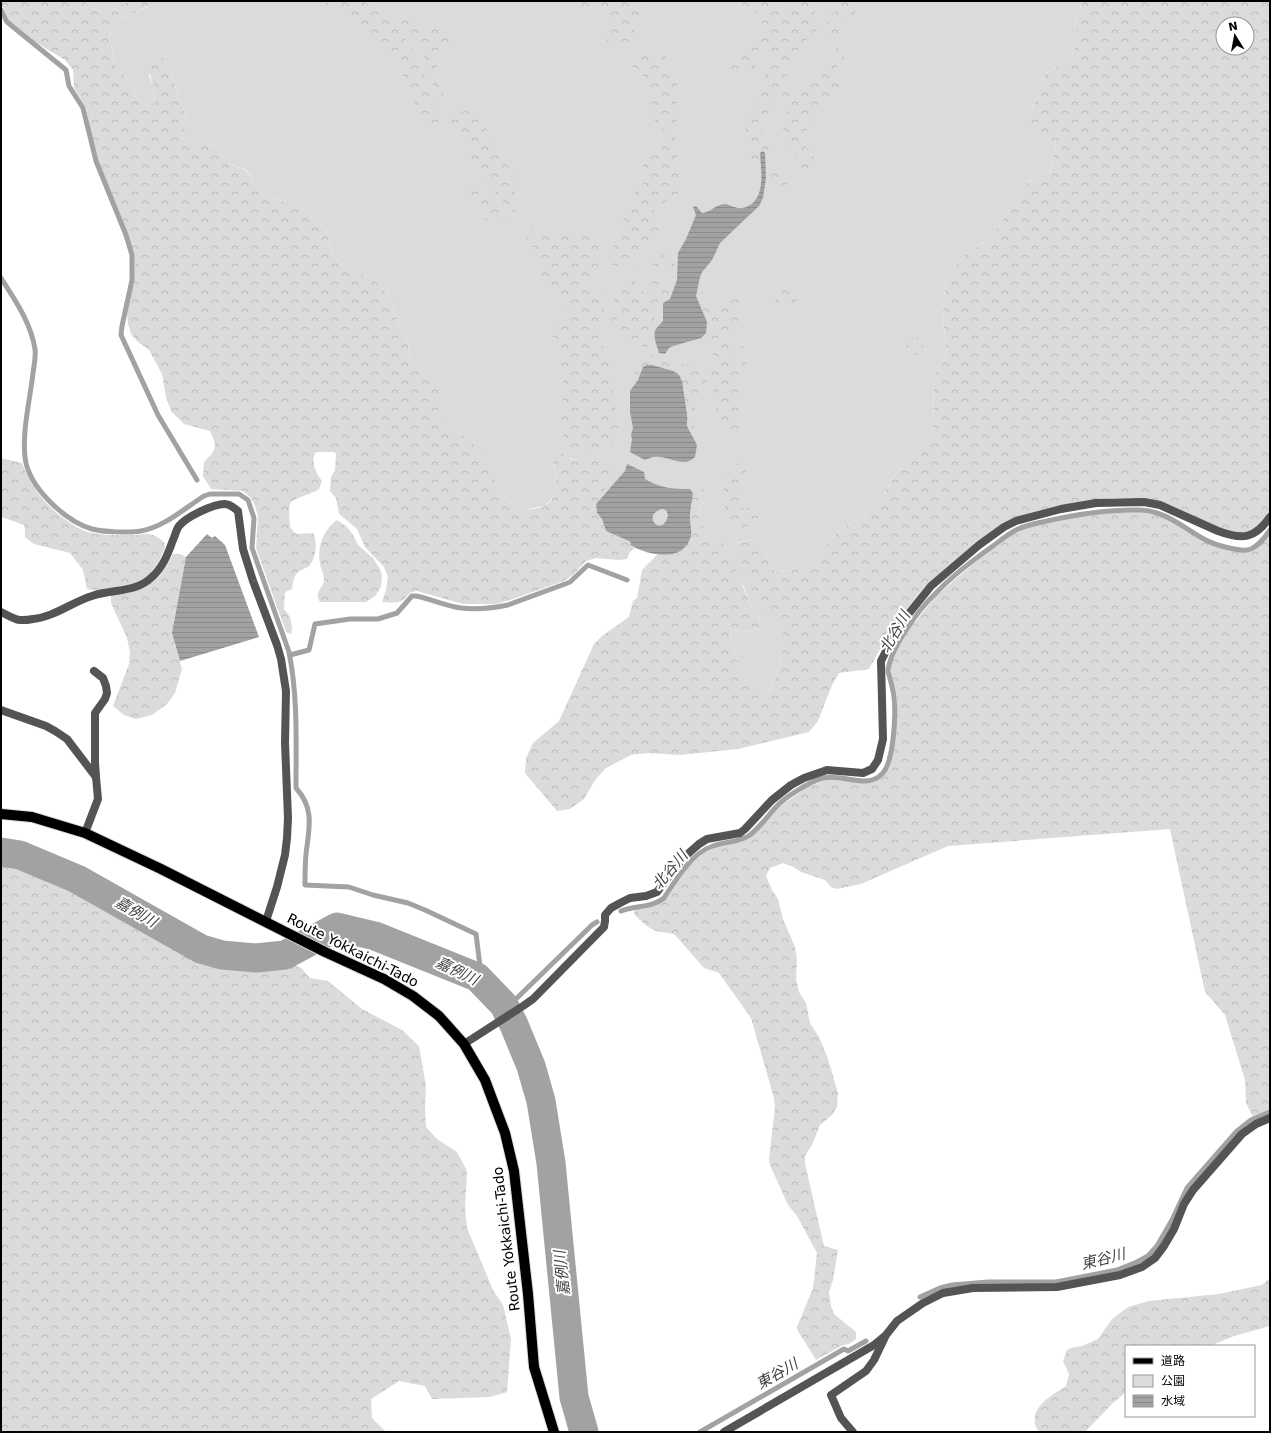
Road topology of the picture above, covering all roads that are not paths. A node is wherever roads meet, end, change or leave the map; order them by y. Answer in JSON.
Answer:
{"nodes":[{"id":1,"x":1270,"y":517,"type":"edge"},
{"id":2,"x":1,"y":612,"type":"edge"},
{"id":3,"x":94,"y":671,"type":"dead end"},
{"id":4,"x":1,"y":710,"type":"edge"},
{"id":5,"x":96,"y":777,"type":"junction"},
{"id":6,"x":1,"y":814,"type":"edge"},
{"id":7,"x":84,"y":833,"type":"junction"},
{"id":8,"x":266,"y":921,"type":"junction"},
{"id":9,"x":464,"y":1044,"type":"junction"},
{"id":10,"x":1270,"y":1118,"type":"edge"},
{"id":11,"x":886,"y":1335,"type":"junction"},
{"id":12,"x":554,"y":1432,"type":"edge"},
{"id":13,"x":724,"y":1432,"type":"edge"},
{"id":14,"x":853,"y":1432,"type":"edge"}],
"edges":[{"from":1,"to":9,"type":"street"},
{"from":2,"to":8,"type":"street"},
{"from":3,"to":5,"type":"street"},
{"from":4,"to":5,"type":"street"},
{"from":5,"to":7,"type":"street"},
{"from":6,"to":7,"type":"main road","name":"Route Yokkaichi-Tado"},
{"from":7,"to":8,"type":"main road","name":"Route Yokkaichi-Tado"},
{"from":8,"to":9,"type":"main road","name":"Route Yokkaichi-Tado"},
{"from":9,"to":12,"type":"main road","name":"Route Yokkaichi-Tado"},
{"from":10,"to":11,"type":"street"},
{"from":11,"to":13,"type":"street"},
{"from":11,"to":14,"type":"street"}]}
